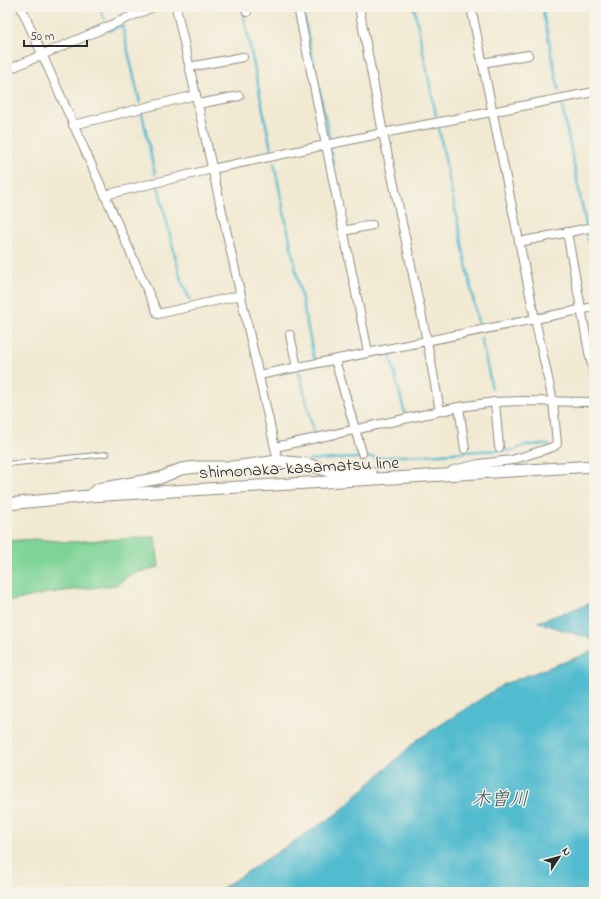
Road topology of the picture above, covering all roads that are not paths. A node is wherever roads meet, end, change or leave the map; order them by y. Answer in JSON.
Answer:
{"nodes":[{"id":1,"x":21,"y":7,"type":"edge"},
{"id":2,"x":153,"y":7,"type":"edge"},
{"id":3,"x":176,"y":7,"type":"edge"},
{"id":4,"x":298,"y":7,"type":"edge"},
{"id":5,"x":359,"y":7,"type":"edge"},
{"id":6,"x":471,"y":7,"type":"edge"},
{"id":7,"x":43,"y":55,"type":"junction"},
{"id":8,"x":528,"y":55,"type":"dead end"},
{"id":9,"x":243,"y":57,"type":"dead end"},
{"id":10,"x":482,"y":63,"type":"junction"},
{"id":11,"x":189,"y":68,"type":"junction"},
{"id":12,"x":7,"y":70,"type":"edge"},
{"id":13,"x":594,"y":92,"type":"edge"},
{"id":14,"x":196,"y":95,"type":"junction"},
{"id":15,"x":239,"y":96,"type":"dead end"},
{"id":16,"x":198,"y":104,"type":"junction"},
{"id":17,"x":492,"y":113,"type":"junction"},
{"id":18,"x":73,"y":124,"type":"junction"},
{"id":19,"x":383,"y":133,"type":"junction"},
{"id":20,"x":326,"y":145,"type":"junction"},
{"id":21,"x":212,"y":169,"type":"junction"},
{"id":22,"x":105,"y":195,"type":"junction"},
{"id":23,"x":372,"y":225,"type":"dead end"},
{"id":24,"x":594,"y":227,"type":"edge"},
{"id":25,"x":343,"y":230,"type":"junction"},
{"id":26,"x":567,"y":232,"type":"junction"},
{"id":27,"x":519,"y":242,"type":"junction"},
{"id":28,"x":240,"y":295,"type":"junction"},
{"id":29,"x":594,"y":307,"type":"edge"},
{"id":30,"x":582,"y":310,"type":"junction"},
{"id":31,"x":535,"y":319,"type":"junction"},
{"id":32,"x":290,"y":335,"type":"dead end"},
{"id":33,"x":426,"y":341,"type":"junction"},
{"id":34,"x":368,"y":352,"type":"junction"},
{"id":35,"x":334,"y":360,"type":"junction"},
{"id":36,"x":297,"y":367,"type":"junction"},
{"id":37,"x":594,"y":373,"type":"edge"},
{"id":38,"x":259,"y":375,"type":"junction"},
{"id":39,"x":495,"y":402,"type":"junction"},
{"id":40,"x":553,"y":402,"type":"junction"},
{"id":41,"x":594,"y":402,"type":"edge"},
{"id":42,"x":459,"y":407,"type":"junction"},
{"id":43,"x":440,"y":411,"type":"junction"},
{"id":44,"x":355,"y":430,"type":"junction"},
{"id":45,"x":275,"y":447,"type":"junction"},
{"id":46,"x":499,"y":447,"type":"dead end"},
{"id":47,"x":465,"y":449,"type":"dead end"},
{"id":48,"x":362,"y":453,"type":"dead end"},
{"id":49,"x":107,"y":454,"type":"dead end"},
{"id":50,"x":278,"y":461,"type":"junction"},
{"id":51,"x":7,"y":464,"type":"edge"},
{"id":52,"x":594,"y":466,"type":"edge"},
{"id":53,"x":448,"y":474,"type":"junction"},
{"id":54,"x":390,"y":479,"type":"junction"},
{"id":55,"x":89,"y":496,"type":"junction"},
{"id":56,"x":7,"y":504,"type":"edge"}],
"edges":[{"from":1,"to":7,"type":"street"},
{"from":2,"to":7,"type":"street"},
{"from":3,"to":11,"type":"street"},
{"from":4,"to":20,"type":"street"},
{"from":5,"to":19,"type":"street"},
{"from":6,"to":10,"type":"street"},
{"from":7,"to":12,"type":"street"},
{"from":7,"to":18,"type":"street"},
{"from":8,"to":10,"type":"street"},
{"from":9,"to":11,"type":"street"},
{"from":10,"to":17,"type":"street"},
{"from":11,"to":14,"type":"street"},
{"from":13,"to":17,"type":"street"},
{"from":14,"to":16,"type":"street"},
{"from":14,"to":18,"type":"street"},
{"from":15,"to":16,"type":"street"},
{"from":16,"to":21,"type":"street"},
{"from":17,"to":19,"type":"street"},
{"from":17,"to":27,"type":"street"},
{"from":18,"to":22,"type":"street"},
{"from":19,"to":20,"type":"street"},
{"from":19,"to":33,"type":"street"},
{"from":20,"to":21,"type":"street"},
{"from":20,"to":25,"type":"street"},
{"from":21,"to":22,"type":"street"},
{"from":21,"to":28,"type":"street"},
{"from":22,"to":28,"type":"street"},
{"from":23,"to":25,"type":"street"},
{"from":24,"to":26,"type":"street"},
{"from":25,"to":34,"type":"street"},
{"from":26,"to":27,"type":"street"},
{"from":26,"to":30,"type":"street"},
{"from":27,"to":31,"type":"street"},
{"from":28,"to":38,"type":"street"},
{"from":29,"to":30,"type":"street"},
{"from":30,"to":31,"type":"street"},
{"from":30,"to":37,"type":"street"},
{"from":31,"to":33,"type":"street"},
{"from":31,"to":40,"type":"street"},
{"from":32,"to":36,"type":"street"},
{"from":33,"to":34,"type":"street"},
{"from":33,"to":43,"type":"street"},
{"from":34,"to":35,"type":"street"},
{"from":35,"to":36,"type":"street"},
{"from":35,"to":44,"type":"street"},
{"from":36,"to":38,"type":"street"},
{"from":38,"to":45,"type":"street"},
{"from":39,"to":40,"type":"street"},
{"from":39,"to":42,"type":"street"},
{"from":39,"to":46,"type":"street"},
{"from":40,"to":41,"type":"street"},
{"from":40,"to":53,"type":"street"},
{"from":42,"to":43,"type":"street"},
{"from":42,"to":47,"type":"street"},
{"from":43,"to":44,"type":"street"},
{"from":44,"to":45,"type":"street"},
{"from":44,"to":48,"type":"street"},
{"from":45,"to":50,"type":"street"},
{"from":49,"to":51,"type":"lane"},
{"from":50,"to":54,"type":"main road"},
{"from":50,"to":55,"type":"main road"},
{"from":52,"to":53,"type":"main road","name":"shimonaka-kasamatsu line"},
{"from":53,"to":54,"type":"main road","name":"shimonaka-kasamatsu line"},
{"from":54,"to":55,"type":"main road","name":"shimonaka-kasamatsu line"},
{"from":55,"to":56,"type":"main road","name":"shimonaka-kasamatsu line"}]}
